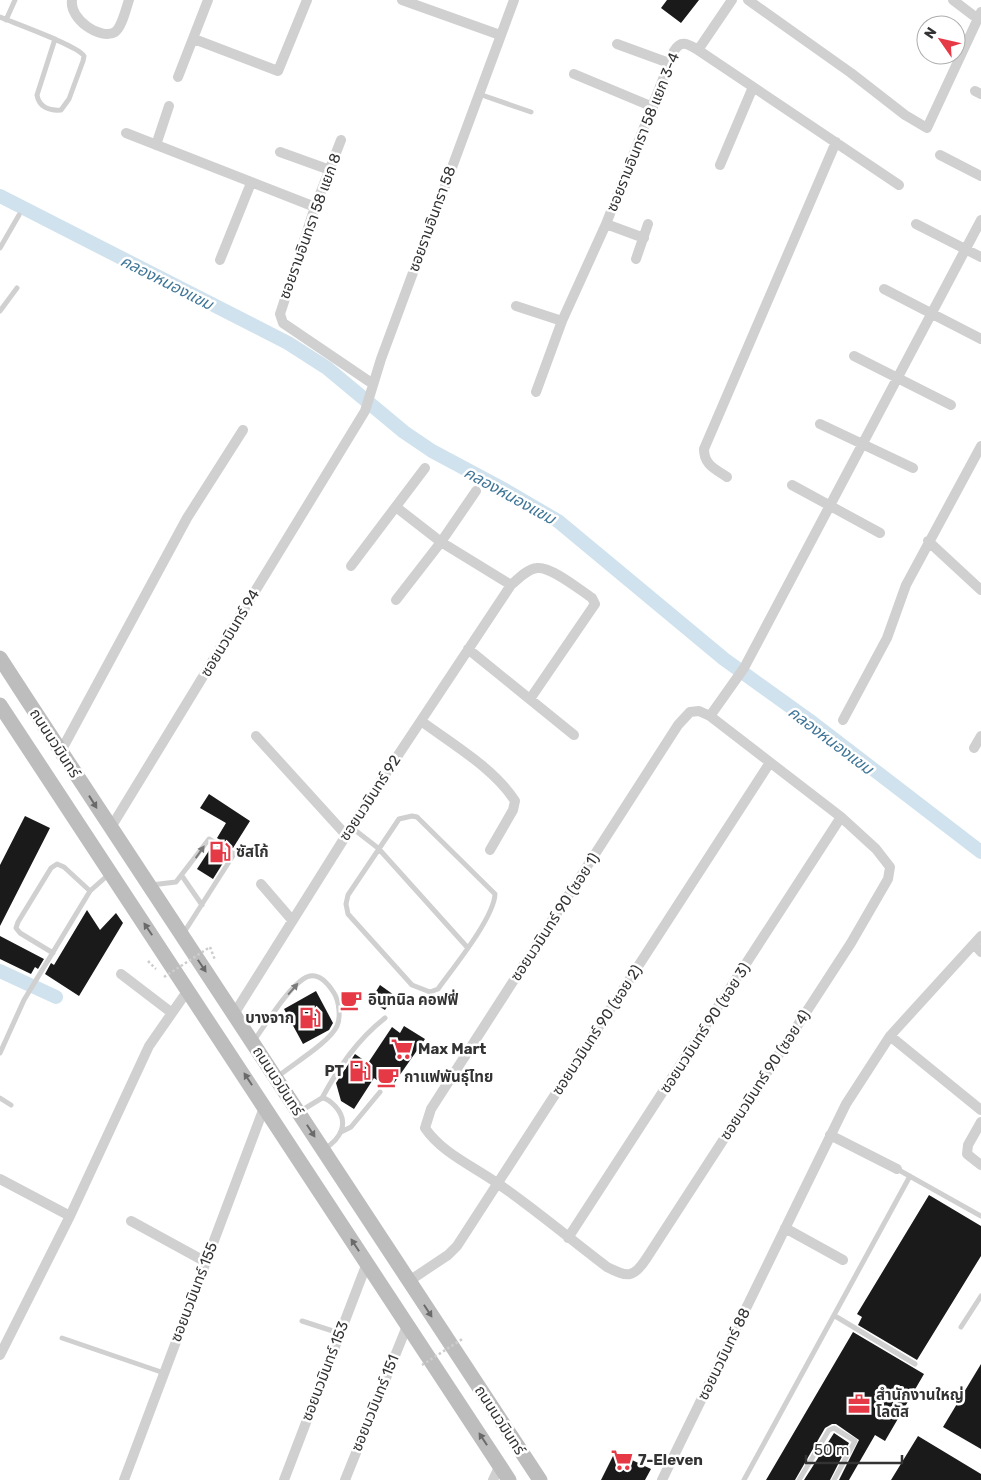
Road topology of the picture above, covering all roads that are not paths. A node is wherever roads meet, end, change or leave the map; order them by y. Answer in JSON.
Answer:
{"nodes":[{"id":1,"x":15,"y":0,"type":"edge"},
{"id":2,"x":72,"y":0,"type":"edge"},
{"id":3,"x":129,"y":0,"type":"edge"},
{"id":4,"x":208,"y":0,"type":"edge"},
{"id":5,"x":307,"y":0,"type":"edge"},
{"id":6,"x":404,"y":0,"type":"edge"},
{"id":7,"x":514,"y":0,"type":"edge"},
{"id":8,"x":732,"y":0,"type":"edge"},
{"id":9,"x":748,"y":0,"type":"edge"},
{"id":10,"x":953,"y":0,"type":"edge"},
{"id":11,"x":979,"y":16,"type":"edge"},
{"id":12,"x":0,"y":17,"type":"edge"},
{"id":13,"x":6,"y":20,"type":"junction"},
{"id":14,"x":500,"y":35,"type":"junction"},
{"id":15,"x":194,"y":39,"type":"junction"},
{"id":16,"x":55,"y":40,"type":"junction"},
{"id":17,"x":616,"y":44,"type":"dead end"},
{"id":18,"x":698,"y":50,"type":"junction"},
{"id":19,"x":669,"y":63,"type":"junction"},
{"id":20,"x":574,"y":74,"type":"dead end"},
{"id":21,"x":178,"y":77,"type":"dead end"},
{"id":22,"x":753,"y":87,"type":"junction"},
{"id":23,"x":478,"y":94,"type":"junction"},
{"id":24,"x":169,"y":106,"type":"dead end"},
{"id":25,"x":653,"y":107,"type":"junction"},
{"id":26,"x":531,"y":112,"type":"dead end"},
{"id":27,"x":126,"y":133,"type":"dead end"},
{"id":28,"x":341,"y":140,"type":"dead end"},
{"id":29,"x":836,"y":142,"type":"junction"},
{"id":30,"x":156,"y":145,"type":"junction"},
{"id":31,"x":280,"y":152,"type":"dead end"},
{"id":32,"x":940,"y":155,"type":"dead end"},
{"id":33,"x":720,"y":165,"type":"dead end"},
{"id":34,"x":330,"y":170,"type":"junction"},
{"id":35,"x":981,"y":176,"type":"edge"},
{"id":36,"x":251,"y":183,"type":"junction"},
{"id":37,"x":899,"y":185,"type":"dead end"},
{"id":38,"x":315,"y":208,"type":"junction"},
{"id":39,"x":19,"y":215,"type":"dead end"},
{"id":40,"x":981,"y":220,"type":"edge"},
{"id":41,"x":606,"y":224,"type":"junction"},
{"id":42,"x":648,"y":224,"type":"dead end"},
{"id":43,"x":916,"y":224,"type":"dead end"},
{"id":44,"x":644,"y":238,"type":"junction"},
{"id":45,"x":0,"y":248,"type":"edge"},
{"id":46,"x":966,"y":249,"type":"junction"},
{"id":47,"x":981,"y":257,"type":"edge"},
{"id":48,"x":636,"y":259,"type":"dead end"},
{"id":49,"x":220,"y":260,"type":"dead end"},
{"id":50,"x":17,"y":288,"type":"dead end"},
{"id":51,"x":884,"y":289,"type":"dead end"},
{"id":52,"x":516,"y":306,"type":"dead end"},
{"id":53,"x":0,"y":311,"type":"edge"},
{"id":54,"x":932,"y":314,"type":"junction"},
{"id":55,"x":562,"y":322,"type":"junction"},
{"id":56,"x":981,"y":339,"type":"edge"},
{"id":57,"x":854,"y":356,"type":"dead end"},
{"id":58,"x":898,"y":378,"type":"junction"},
{"id":59,"x":373,"y":386,"type":"junction"},
{"id":60,"x":536,"y":392,"type":"dead end"},
{"id":61,"x":951,"y":404,"type":"dead end"},
{"id":62,"x":820,"y":424,"type":"dead end"},
{"id":63,"x":243,"y":430,"type":"dead end"},
{"id":64,"x":349,"y":436,"type":"joint"},
{"id":65,"x":862,"y":445,"type":"junction"},
{"id":66,"x":981,"y":446,"type":"edge"},
{"id":67,"x":425,"y":468,"type":"dead end"},
{"id":68,"x":913,"y":468,"type":"dead end"},
{"id":69,"x":728,"y":477,"type":"dead end"},
{"id":70,"x":792,"y":486,"type":"dead end"},
{"id":71,"x":476,"y":491,"type":"dead end"},
{"id":72,"x":830,"y":506,"type":"junction"},
{"id":73,"x":396,"y":507,"type":"junction"},
{"id":74,"x":880,"y":533,"type":"dead end"},
{"id":75,"x":928,"y":541,"type":"junction"},
{"id":76,"x":441,"y":542,"type":"junction"},
{"id":77,"x":351,"y":566,"type":"dead end"},
{"id":78,"x":511,"y":586,"type":"junction"},
{"id":79,"x":981,"y":590,"type":"edge"},
{"id":80,"x":396,"y":600,"type":"dead end"},
{"id":81,"x":468,"y":649,"type":"junction"},
{"id":82,"x":0,"y":658,"type":"edge"},
{"id":83,"x":530,"y":699,"type":"junction"},
{"id":84,"x":0,"y":705,"type":"edge"},
{"id":85,"x":710,"y":716,"type":"junction"},
{"id":86,"x":842,"y":720,"type":"dead end"},
{"id":87,"x":421,"y":721,"type":"junction"},
{"id":88,"x":574,"y":735,"type":"dead end"},
{"id":89,"x":256,"y":736,"type":"dead end"},
{"id":90,"x":981,"y":736,"type":"edge"},
{"id":91,"x":974,"y":748,"type":"dead end"},
{"id":92,"x":61,"y":751,"type":"junction"},
{"id":93,"x":769,"y":764,"type":"junction"},
{"id":94,"x":841,"y":817,"type":"junction"},
{"id":95,"x":110,"y":830,"type":"junction"},
{"id":96,"x":348,"y":831,"type":"junction"},
{"id":97,"x":90,"y":842,"type":"junction"},
{"id":98,"x":378,"y":848,"type":"junction"},
{"id":99,"x":490,"y":850,"type":"dead end"},
{"id":100,"x":110,"y":873,"type":"junction"},
{"id":101,"x":182,"y":876,"type":"junction"},
{"id":102,"x":262,"y":884,"type":"dead end"},
{"id":103,"x":148,"y":886,"type":"junction"},
{"id":104,"x":90,"y":891,"type":"junction"},
{"id":105,"x":202,"y":905,"type":"junction"},
{"id":106,"x":292,"y":920,"type":"junction"},
{"id":107,"x":182,"y":936,"type":"junction"},
{"id":108,"x":979,"y":944,"type":"edge"},
{"id":109,"x":468,"y":947,"type":"junction"},
{"id":110,"x":53,"y":953,"type":"junction"},
{"id":111,"x":121,"y":974,"type":"dead end"},
{"id":112,"x":188,"y":990,"type":"junction"},
{"id":113,"x":172,"y":1013,"type":"junction"},
{"id":114,"x":234,"y":1014,"type":"junction"},
{"id":115,"x":386,"y":1018,"type":"dead end"},
{"id":116,"x":890,"y":1036,"type":"junction"},
{"id":117,"x":253,"y":1042,"type":"junction"},
{"id":118,"x":0,"y":1053,"type":"edge"},
{"id":119,"x":276,"y":1078,"type":"junction"},
{"id":120,"x":380,"y":1092,"type":"dead end"},
{"id":121,"x":0,"y":1098,"type":"edge"},
{"id":122,"x":322,"y":1098,"type":"junction"},
{"id":123,"x":11,"y":1105,"type":"dead end"},
{"id":124,"x":264,"y":1105,"type":"junction"},
{"id":125,"x":431,"y":1108,"type":"joint"},
{"id":126,"x":981,"y":1110,"type":"edge"},
{"id":127,"x":299,"y":1112,"type":"junction"},
{"id":128,"x":981,"y":1122,"type":"edge"},
{"id":129,"x":342,"y":1132,"type":"junction"},
{"id":130,"x":830,"y":1135,"type":"junction"},
{"id":131,"x":323,"y":1150,"type":"junction"},
{"id":132,"x":981,"y":1165,"type":"edge"},
{"id":133,"x":897,"y":1169,"type":"joint"},
{"id":134,"x":910,"y":1176,"type":"junction"},
{"id":135,"x":0,"y":1179,"type":"edge"},
{"id":136,"x":498,"y":1184,"type":"junction"},
{"id":137,"x":70,"y":1216,"type":"junction"},
{"id":138,"x":981,"y":1216,"type":"edge"},
{"id":139,"x":131,"y":1221,"type":"dead end"},
{"id":140,"x":785,"y":1228,"type":"junction"},
{"id":141,"x":568,"y":1238,"type":"junction"},
{"id":142,"x":843,"y":1260,"type":"dead end"},
{"id":143,"x":206,"y":1262,"type":"junction"},
{"id":144,"x":367,"y":1263,"type":"junction"},
{"id":145,"x":409,"y":1281,"type":"junction"},
{"id":146,"x":981,"y":1296,"type":"edge"},
{"id":147,"x":835,"y":1316,"type":"junction"},
{"id":148,"x":302,"y":1321,"type":"dead end"},
{"id":149,"x":408,"y":1326,"type":"junction"},
{"id":150,"x":961,"y":1328,"type":"dead end"},
{"id":151,"x":339,"y":1334,"type":"junction"},
{"id":152,"x":62,"y":1338,"type":"dead end"},
{"id":153,"x":0,"y":1355,"type":"edge"},
{"id":154,"x":915,"y":1364,"type":"dead end"},
{"id":155,"x":164,"y":1373,"type":"junction"},
{"id":156,"x":500,"y":1465,"type":"junction"},
{"id":157,"x":124,"y":1480,"type":"edge"},
{"id":158,"x":284,"y":1480,"type":"edge"},
{"id":159,"x":344,"y":1480,"type":"edge"},
{"id":160,"x":493,"y":1480,"type":"edge"},
{"id":161,"x":510,"y":1480,"type":"edge"},
{"id":162,"x":540,"y":1480,"type":"edge"},
{"id":163,"x":662,"y":1480,"type":"edge"},
{"id":164,"x":744,"y":1480,"type":"edge"},
{"id":165,"x":799,"y":1480,"type":"edge"},
{"id":166,"x":834,"y":1480,"type":"edge"}],
"edges":[{"from":1,"to":13,"type":"lane"},
{"from":2,"to":3,"type":"street"},
{"from":4,"to":15,"type":"street"},
{"from":5,"to":15,"type":"street"},
{"from":6,"to":14,"type":"street"},
{"from":7,"to":14,"type":"street","name":"ซอยรามอินทรา 58"},
{"from":8,"to":18,"type":"street"},
{"from":9,"to":11,"type":"street"},
{"from":10,"to":11,"type":"street"},
{"from":12,"to":13,"type":"lane"},
{"from":13,"to":16,"type":"lane"},
{"from":14,"to":23,"type":"street","name":"ซอยรามอินทรา 58"},
{"from":15,"to":21,"type":"street"},
{"from":16,"to":16,"type":"lane"},
{"from":17,"to":19,"type":"street"},
{"from":18,"to":19,"type":"street","name":"ซอยรามอินทรา 58 แยก 3-4"},
{"from":18,"to":22,"type":"street","name":"ซอยรามอินทรา 58 แยก 3-4"},
{"from":19,"to":25,"type":"street","name":"ซอยรามอินทรา 58 แยก 3-4"},
{"from":20,"to":25,"type":"street"},
{"from":22,"to":29,"type":"street","name":"ซอยรามอินทรา 58 แยก 3-4"},
{"from":22,"to":33,"type":"street"},
{"from":23,"to":26,"type":"lane"},
{"from":23,"to":59,"type":"street","name":"ซอยรามอินทรา 58"},
{"from":24,"to":30,"type":"street"},
{"from":25,"to":41,"type":"street","name":"ซอยรามอินทรา 58 แยก 3-4"},
{"from":27,"to":30,"type":"street"},
{"from":28,"to":34,"type":"street","name":"ซอยรามอินทรา 58 แยก 8"},
{"from":29,"to":37,"type":"street","name":"ซอยรามอินทรา 58 แยก 3-4"},
{"from":29,"to":69,"type":"street"},
{"from":30,"to":36,"type":"street"},
{"from":31,"to":34,"type":"street"},
{"from":32,"to":35,"type":"street"},
{"from":34,"to":38,"type":"street","name":"ซอยรามอินทรา 58 แยก 8"},
{"from":36,"to":38,"type":"street"},
{"from":36,"to":49,"type":"street"},
{"from":38,"to":59,"type":"street","name":"ซอยรามอินทรา 58 แยก 8"},
{"from":39,"to":45,"type":"lane"},
{"from":40,"to":46,"type":"street"},
{"from":41,"to":44,"type":"street"},
{"from":41,"to":55,"type":"street","name":"ซอยรามอินทรา 58 แยก 3-4"},
{"from":42,"to":44,"type":"street"},
{"from":43,"to":46,"type":"street"},
{"from":44,"to":48,"type":"street"},
{"from":46,"to":47,"type":"street"},
{"from":46,"to":54,"type":"street"},
{"from":50,"to":53,"type":"lane"},
{"from":51,"to":54,"type":"street"},
{"from":52,"to":55,"type":"street"},
{"from":54,"to":56,"type":"street"},
{"from":54,"to":58,"type":"street"},
{"from":55,"to":60,"type":"street","name":"ซอยรามอินทรา 58 แยก 3-4"},
{"from":57,"to":58,"type":"street"},
{"from":58,"to":61,"type":"street"},
{"from":58,"to":65,"type":"street"},
{"from":59,"to":64,"type":"street","name":"ซอยรามอินทรา 58"},
{"from":62,"to":65,"type":"street"},
{"from":63,"to":92,"type":"street"},
{"from":64,"to":95,"type":"street","name":"ซอยนวมินทร์ 94"},
{"from":65,"to":68,"type":"street"},
{"from":65,"to":72,"type":"street"},
{"from":66,"to":75,"type":"street"},
{"from":67,"to":73,"type":"street"},
{"from":70,"to":72,"type":"street"},
{"from":71,"to":76,"type":"street"},
{"from":72,"to":74,"type":"street"},
{"from":72,"to":85,"type":"street"},
{"from":73,"to":76,"type":"street"},
{"from":73,"to":77,"type":"street"},
{"from":75,"to":79,"type":"street"},
{"from":75,"to":86,"type":"street"},
{"from":76,"to":78,"type":"street"},
{"from":76,"to":80,"type":"street"},
{"from":78,"to":81,"type":"street","name":"ซอยนวมินทร์ 92"},
{"from":78,"to":83,"type":"street","name":"ซอยนวมินทร์ 92"},
{"from":81,"to":83,"type":"street"},
{"from":81,"to":87,"type":"street","name":"ซอยนวมินทร์ 92"},
{"from":82,"to":92,"type":"main road","name":"ถนนนวมินทร์"},
{"from":83,"to":88,"type":"street"},
{"from":84,"to":97,"type":"main road","name":"ถนนนวมินทร์"},
{"from":85,"to":93,"type":"street","name":"ซอยนวมินทร์ 90 (ซอย 4)"},
{"from":85,"to":125,"type":"street","name":"ซอยนวมินทร์ 90 (ซอย 1)"},
{"from":87,"to":96,"type":"street","name":"ซอยนวมินทร์ 92"},
{"from":87,"to":99,"type":"street"},
{"from":89,"to":96,"type":"street"},
{"from":90,"to":91,"type":"street"},
{"from":92,"to":95,"type":"main road","name":"ถนนนวมินทร์","one_way":true},
{"from":93,"to":94,"type":"street","name":"ซอยนวมินทร์ 90 (ซอย 4)"},
{"from":93,"to":136,"type":"street","name":"ซอยนวมินทร์ 90 (ซอย 2)"},
{"from":94,"to":141,"type":"street","name":"ซอยนวมินทร์ 90 (ซอย 3)"},
{"from":94,"to":141,"type":"street","name":"ซอยนวมินทร์ 90 (ซอย 4)"},
{"from":95,"to":97,"type":"main road"},
{"from":95,"to":103,"type":"main road","name":"ถนนนวมินทร์"},
{"from":96,"to":98,"type":"lane"},
{"from":96,"to":106,"type":"street","name":"ซอยนวมินทร์ 92"},
{"from":97,"to":100,"type":"main road","name":"ถนนนวมินทร์"},
{"from":98,"to":109,"type":"lane"},
{"from":98,"to":109,"type":"lane"},
{"from":98,"to":109,"type":"lane"},
{"from":100,"to":104,"type":"lane"},
{"from":112,"to":100,"type":"main road","name":"ถนนนวมินทร์","one_way":true},
{"from":101,"to":103,"type":"lane"},
{"from":101,"to":105,"type":"lane"},
{"from":101,"to":105,"type":"lane","one_way":true},
{"from":102,"to":106,"type":"street"},
{"from":103,"to":107,"type":"main road","name":"ถนนนวมินทร์"},
{"from":104,"to":110,"type":"lane"},
{"from":104,"to":110,"type":"lane"},
{"from":105,"to":107,"type":"lane"},
{"from":106,"to":114,"type":"street","name":"ซอยนวมินทร์ 92"},
{"from":107,"to":114,"type":"main road","name":"ถนนนวมินทร์","one_way":true},
{"from":108,"to":116,"type":"street","name":"ซอยนวมินทร์ 88"},
{"from":110,"to":118,"type":"lane"},
{"from":111,"to":113,"type":"street"},
{"from":112,"to":113,"type":"street"},
{"from":124,"to":112,"type":"main road","name":"ถนนนวมินทร์","one_way":true},
{"from":113,"to":137,"type":"street"},
{"from":114,"to":117,"type":"main road","name":"ถนนนวมินทร์"},
{"from":115,"to":122,"type":"lane"},
{"from":116,"to":126,"type":"street"},
{"from":116,"to":130,"type":"street","name":"ซอยนวมินทร์ 88"},
{"from":117,"to":119,"type":"main road","name":"ถนนนวมินทร์"},
{"from":117,"to":119,"type":"lane","one_way":true},
{"from":119,"to":127,"type":"main road","name":"ถนนนวมินทร์"},
{"from":120,"to":129,"type":"lane"},
{"from":121,"to":123,"type":"lane"},
{"from":122,"to":127,"type":"lane"},
{"from":122,"to":129,"type":"lane"},
{"from":124,"to":143,"type":"street","name":"ซอยนวมินทร์ 155"},
{"from":144,"to":124,"type":"main road","name":"ถนนนวมินทร์","one_way":true},
{"from":125,"to":136,"type":"street","name":"ซอยนวมินทร์ 90 (ซอย 4)"},
{"from":127,"to":131,"type":"main road","name":"ถนนนวมินทร์","one_way":true},
{"from":128,"to":132,"type":"street"},
{"from":129,"to":131,"type":"lane"},
{"from":130,"to":133,"type":"street"},
{"from":130,"to":140,"type":"street","name":"ซอยนวมินทร์ 88"},
{"from":131,"to":145,"type":"main road","name":"ถนนนวมินทร์"},
{"from":133,"to":134,"type":"lane"},
{"from":134,"to":138,"type":"lane"},
{"from":134,"to":147,"type":"lane"},
{"from":135,"to":137,"type":"street"},
{"from":136,"to":141,"type":"street","name":"ซอยนวมินทร์ 90 (ซอย 4)"},
{"from":136,"to":145,"type":"street","name":"ซอยนวมินทร์ 90 (ซอย 2)"},
{"from":137,"to":153,"type":"street"},
{"from":139,"to":143,"type":"street"},
{"from":140,"to":142,"type":"street"},
{"from":140,"to":163,"type":"street","name":"ซอยนวมินทร์ 88"},
{"from":143,"to":155,"type":"street","name":"ซอยนวมินทร์ 155"},
{"from":144,"to":149,"type":"main road","name":"ถนนนวมินทร์"},
{"from":144,"to":151,"type":"street","name":"ซอยนวมินทร์ 153"},
{"from":145,"to":162,"type":"main road","name":"ถนนนวมินทร์","one_way":true},
{"from":146,"to":150,"type":"lane"},
{"from":147,"to":154,"type":"lane"},
{"from":147,"to":164,"type":"lane"},
{"from":148,"to":151,"type":"lane"},
{"from":156,"to":149,"type":"main road","name":"ถนนนวมินทร์","one_way":true},
{"from":149,"to":159,"type":"street","name":"ซอยนวมินทร์ 151"},
{"from":151,"to":158,"type":"street","name":"ซอยนวมินทร์ 153"},
{"from":152,"to":155,"type":"lane"},
{"from":155,"to":157,"type":"street","name":"ซอยนวมินทร์ 155"},
{"from":156,"to":160,"type":"street"},
{"from":156,"to":161,"type":"main road","name":"ถนนนวมินทร์"},
{"from":165,"to":166,"type":"lane"}]}
